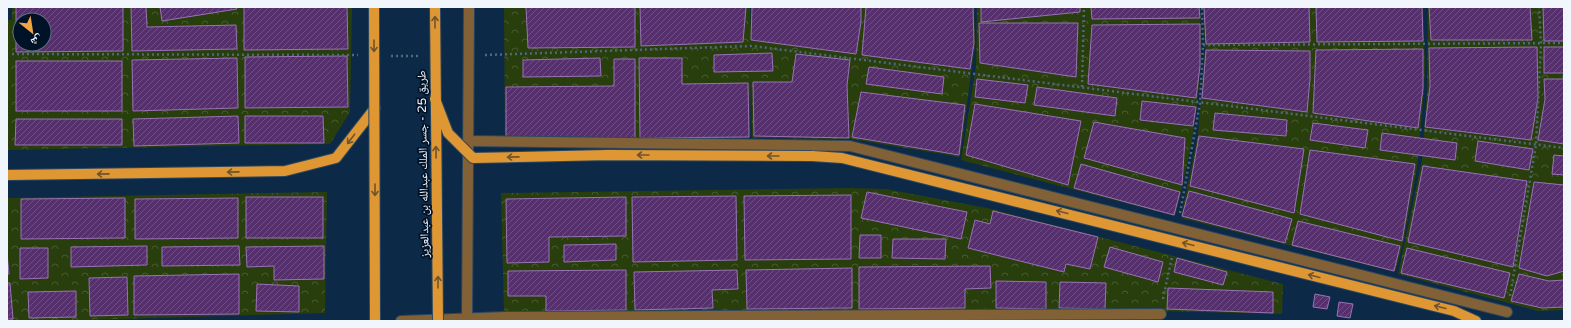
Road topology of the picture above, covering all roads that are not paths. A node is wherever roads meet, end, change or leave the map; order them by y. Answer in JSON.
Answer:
{"nodes":[{"id":1,"x":374,"y":7,"type":"edge"},
{"id":2,"x":435,"y":7,"type":"edge"},
{"id":3,"x":469,"y":7,"type":"edge"},
{"id":4,"x":435,"y":99,"type":"junction"},
{"id":5,"x":375,"y":108,"type":"junction"},
{"id":6,"x":468,"y":141,"type":"junction"},
{"id":7,"x":7,"y":175,"type":"edge"},
{"id":8,"x":1507,"y":312,"type":"road end"},
{"id":9,"x":1160,"y":314,"type":"road end"},
{"id":10,"x":375,"y":321,"type":"edge"},
{"id":11,"x":401,"y":321,"type":"edge"},
{"id":12,"x":438,"y":321,"type":"edge"},
{"id":13,"x":467,"y":321,"type":"edge"},
{"id":14,"x":1476,"y":321,"type":"edge"}],
"edges":[{"from":1,"to":5,"type":"main road","one_way":true,"bridge":true},
{"from":4,"to":2,"type":"main road","name":"طريق 25 - جسر الملك عبدالله بن عبدالعزيز","one_way":true,"bridge":true},
{"from":3,"to":6,"type":"street"},
{"from":12,"to":4,"type":"main road","name":"طريق 25 - جسر الملك عبدالله بن عبدالعزيز","one_way":true,"bridge":true},
{"from":14,"to":4,"type":"main road","one_way":true,"bridge":true},
{"from":5,"to":7,"type":"main road","one_way":true},
{"from":5,"to":10,"type":"main road","one_way":true,"bridge":true},
{"from":6,"to":8,"type":"street"},
{"from":6,"to":13,"type":"street"},
{"from":9,"to":11,"type":"street"}]}
